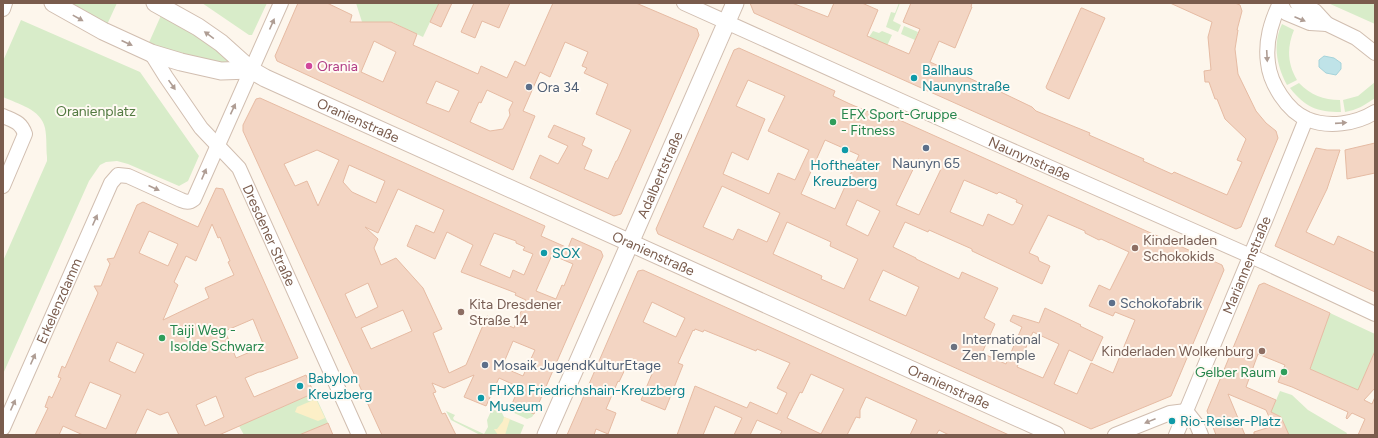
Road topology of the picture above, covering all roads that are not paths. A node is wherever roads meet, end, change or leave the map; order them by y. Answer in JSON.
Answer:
{"nodes":[{"id":1,"x":5,"y":3,"type":"edge"},
{"id":2,"x":53,"y":3,"type":"edge"},
{"id":3,"x":155,"y":3,"type":"edge"},
{"id":4,"x":281,"y":3,"type":"edge"},
{"id":5,"x":684,"y":3,"type":"edge"},
{"id":6,"x":735,"y":3,"type":"edge"},
{"id":7,"x":1280,"y":3,"type":"edge"},
{"id":8,"x":1296,"y":3,"type":"edge"},
{"id":9,"x":3,"y":8,"type":"edge"},
{"id":10,"x":727,"y":22,"type":"junction"},
{"id":11,"x":1326,"y":24,"type":"junction"},
{"id":12,"x":1356,"y":38,"type":"junction"},
{"id":13,"x":1375,"y":40,"type":"edge"},
{"id":14,"x":151,"y":52,"type":"junction"},
{"id":15,"x":1375,"y":52,"type":"edge"},
{"id":16,"x":251,"y":70,"type":"junction"},
{"id":17,"x":1375,"y":112,"type":"edge"},
{"id":18,"x":3,"y":116,"type":"edge"},
{"id":19,"x":1306,"y":119,"type":"junction"},
{"id":20,"x":217,"y":144,"type":"junction"},
{"id":21,"x":3,"y":186,"type":"edge"},
{"id":22,"x":630,"y":242,"type":"junction"},
{"id":23,"x":1250,"y":256,"type":"junction"},
{"id":24,"x":1375,"y":314,"type":"edge"},
{"id":25,"x":1186,"y":411,"type":"junction"},
{"id":26,"x":3,"y":428,"type":"edge"},
{"id":27,"x":359,"y":435,"type":"edge"},
{"id":28,"x":546,"y":435,"type":"edge"},
{"id":29,"x":1056,"y":435,"type":"edge"},
{"id":30,"x":1115,"y":435,"type":"edge"},
{"id":31,"x":1176,"y":435,"type":"edge"},
{"id":32,"x":1201,"y":435,"type":"edge"}],
"edges":[{"from":1,"to":9,"type":"street"},
{"from":2,"to":14,"type":"street","one_way":true},
{"from":16,"to":3,"type":"street","name":"Oranienstraße","one_way":true},
{"from":16,"to":4,"type":"street","one_way":true},
{"from":5,"to":10,"type":"street","name":"Naunynstraße"},
{"from":6,"to":10,"type":"street","name":"Adalbertstraße"},
{"from":7,"to":11,"type":"street","one_way":true},
{"from":7,"to":19,"type":"street","one_way":true},
{"from":8,"to":11,"type":"street"},
{"from":10,"to":22,"type":"street","name":"Adalbertstraße"},
{"from":10,"to":23,"type":"street","name":"Naunynstraße"},
{"from":11,"to":12,"type":"street"},
{"from":12,"to":13,"type":"street"},
{"from":12,"to":15,"type":"street"},
{"from":14,"to":16,"type":"street"},
{"from":14,"to":20,"type":"street","name":"Dresdener Straße","one_way":true},
{"from":20,"to":16,"type":"street","one_way":true},
{"from":16,"to":22,"type":"street","name":"Oranienstraße"},
{"from":19,"to":17,"type":"street","one_way":true},
{"from":18,"to":21,"type":"street"},
{"from":19,"to":23,"type":"street","name":"Mariannenstraße"},
{"from":26,"to":20,"type":"street","name":"Erkelenzdamm","one_way":true},
{"from":20,"to":27,"type":"street","name":"Dresdener Straße"},
{"from":22,"to":28,"type":"street","name":"Adalbertstraße"},
{"from":22,"to":29,"type":"street","name":"Oranienstraße"},
{"from":23,"to":24,"type":"street","name":"Naunynstraße"},
{"from":23,"to":25,"type":"street","name":"Mariannenstraße"},
{"from":25,"to":30,"type":"street","one_way":true},
{"from":25,"to":31,"type":"street"},
{"from":25,"to":32,"type":"street"}]}
